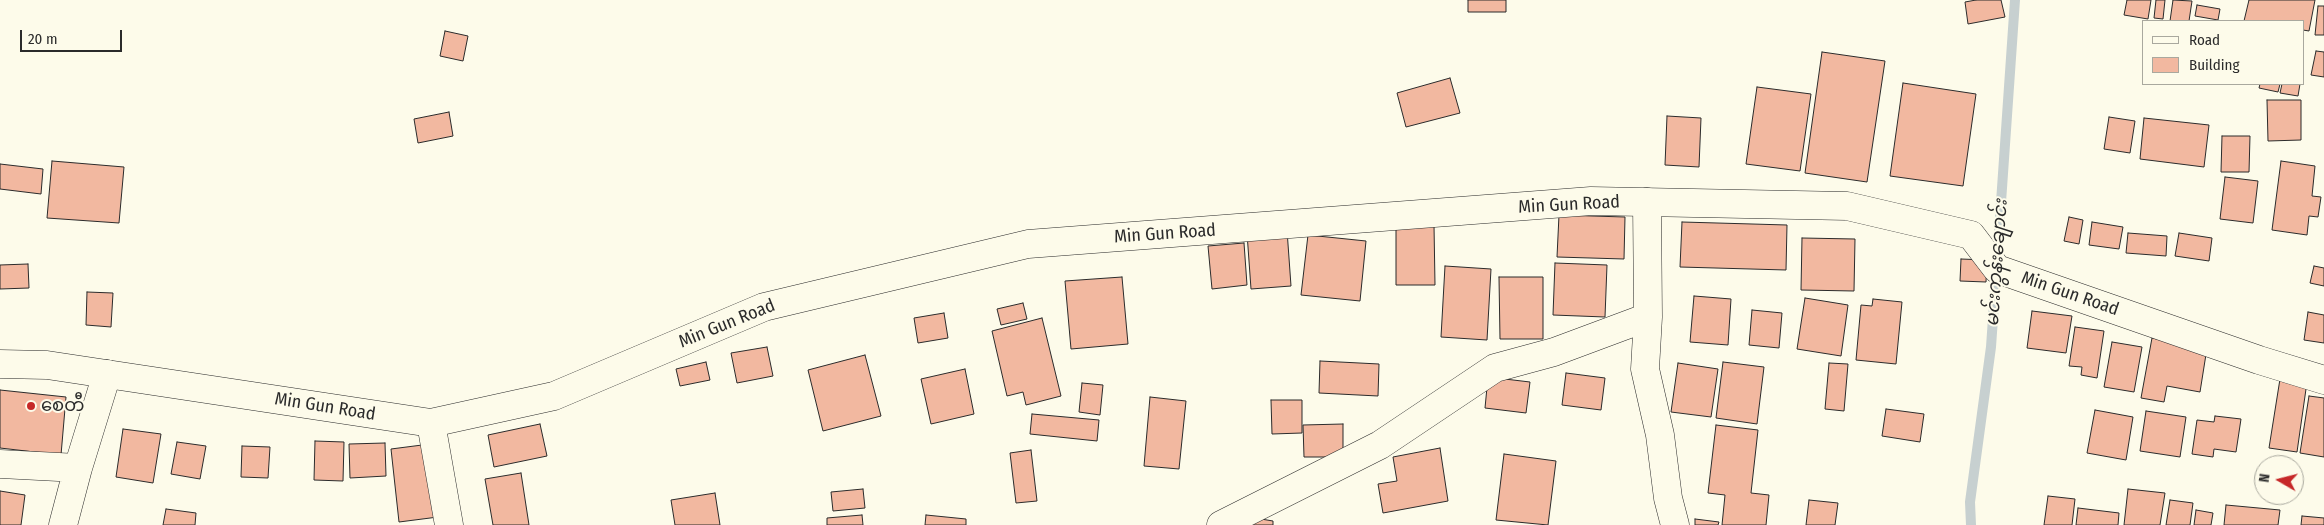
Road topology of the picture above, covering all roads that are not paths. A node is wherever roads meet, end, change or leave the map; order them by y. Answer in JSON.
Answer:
{"nodes":[{"id":1,"x":1647,"y":202,"type":"junction"},
{"id":2,"x":1648,"y":317,"type":"junction"},
{"id":3,"x":0,"y":364,"type":"edge"},
{"id":4,"x":107,"y":374,"type":"junction"},
{"id":5,"x":2324,"y":380,"type":"edge"},
{"id":6,"x":431,"y":423,"type":"junction"},
{"id":7,"x":0,"y":464,"type":"edge"},
{"id":8,"x":78,"y":468,"type":"junction"},
{"id":9,"x":63,"y":525,"type":"edge"},
{"id":10,"x":449,"y":525,"type":"edge"},
{"id":11,"x":1221,"y":525,"type":"edge"},
{"id":12,"x":1675,"y":525,"type":"edge"}],
"edges":[{"from":1,"to":2,"type":"street"},
{"from":1,"to":5,"type":"street","name":"Min Gun Road"},
{"from":1,"to":6,"type":"street","name":"Min Gun Road"},
{"from":2,"to":11,"type":"street"},
{"from":2,"to":12,"type":"street"},
{"from":3,"to":4,"type":"street","name":"Min Gun Road"},
{"from":4,"to":6,"type":"street","name":"Min Gun Road"},
{"from":4,"to":8,"type":"street"},
{"from":6,"to":10,"type":"street"},
{"from":7,"to":8,"type":"street"},
{"from":8,"to":9,"type":"street"}]}
